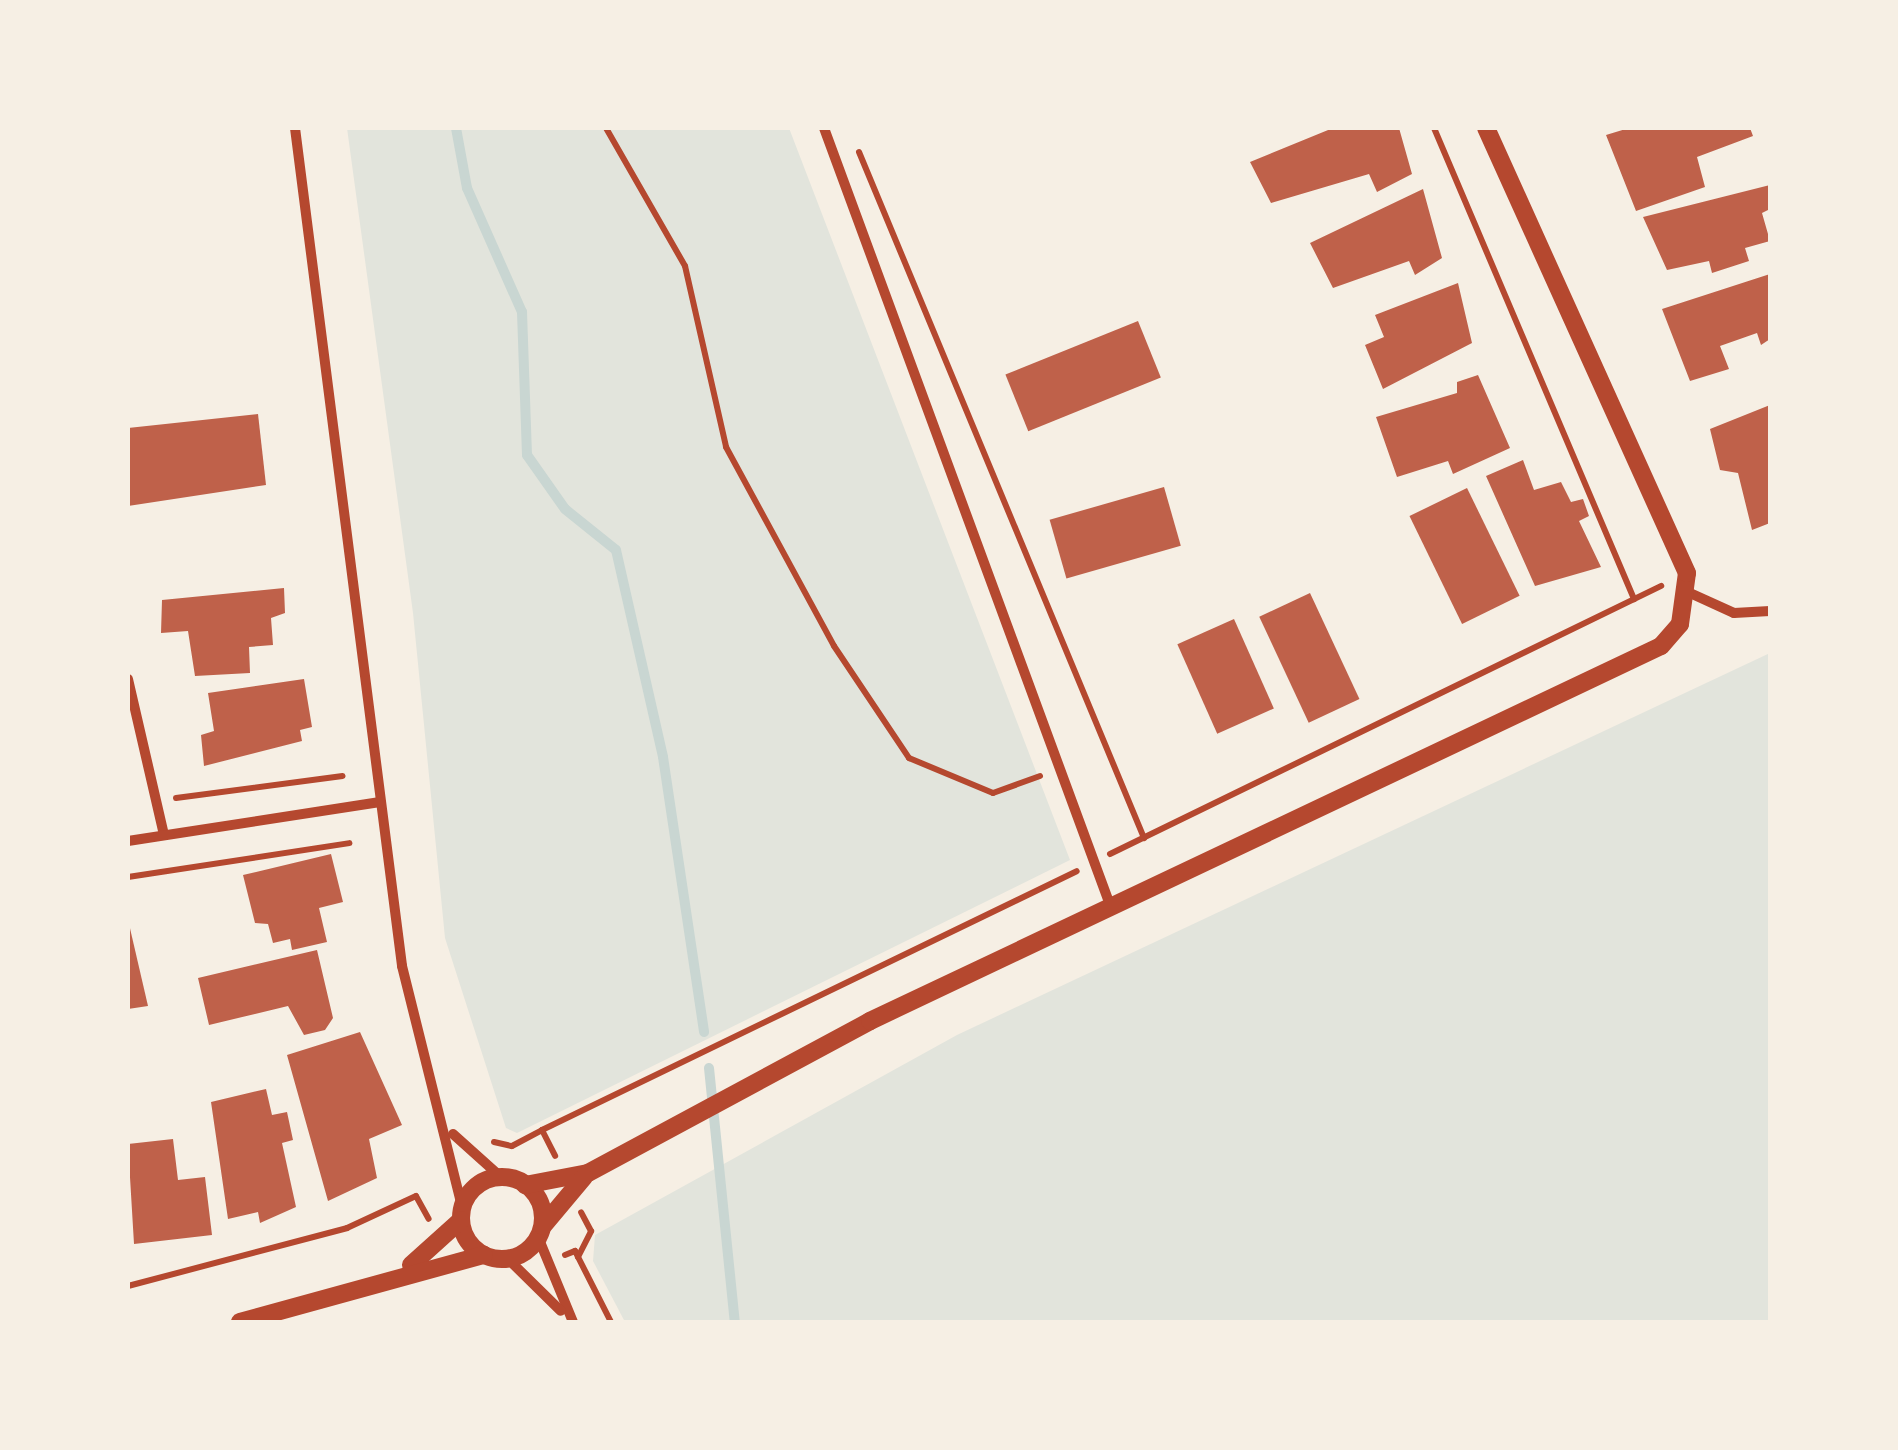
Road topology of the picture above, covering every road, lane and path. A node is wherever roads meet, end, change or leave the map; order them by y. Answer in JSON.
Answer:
{"nodes":[{"id":1,"x":295,"y":128,"type":"edge"},
{"id":2,"x":606,"y":128,"type":"edge"},
{"id":3,"x":824,"y":128,"type":"edge"},
{"id":4,"x":1434,"y":128,"type":"edge"},
{"id":5,"x":1486,"y":128,"type":"edge"},
{"id":6,"x":854,"y":138,"type":"dead end"},
{"id":7,"x":1690,"y":593,"type":"junction"},
{"id":8,"x":1634,"y":599,"type":"dead end"},
{"id":9,"x":1770,"y":611,"type":"edge"},
{"id":10,"x":128,"y":679,"type":"edge"},
{"id":11,"x":1060,"y":770,"type":"junction"},
{"id":12,"x":344,"y":776,"type":"dead end"},
{"id":13,"x":156,"y":802,"type":"junction"},
{"id":14,"x":380,"y":802,"type":"junction"},
{"id":15,"x":164,"y":835,"type":"junction"},
{"id":16,"x":1144,"y":838,"type":"dead end"},
{"id":17,"x":128,"y":841,"type":"edge"},
{"id":18,"x":348,"y":843,"type":"dead end"},
{"id":19,"x":128,"y":876,"type":"edge"},
{"id":20,"x":1110,"y":905,"type":"junction"},
{"id":21,"x":450,"y":1130,"type":"junction"},
{"id":22,"x":588,"y":1173,"type":"junction"},
{"id":23,"x":500,"y":1177,"type":"junction"},
{"id":24,"x":526,"y":1185,"type":"junction"},
{"id":25,"x":461,"y":1213,"type":"junction"},
{"id":26,"x":540,"y":1232,"type":"junction"},
{"id":27,"x":441,"y":1239,"type":"junction"},
{"id":28,"x":484,"y":1256,"type":"junction"},
{"id":29,"x":508,"y":1259,"type":"junction"},
{"id":30,"x":388,"y":1276,"type":"junction"},
{"id":31,"x":128,"y":1286,"type":"edge"},
{"id":32,"x":240,"y":1322,"type":"edge"},
{"id":33,"x":573,"y":1322,"type":"edge"}],
"edges":[{"from":1,"to":14,"type":"street"},
{"from":2,"to":11,"type":"path"},
{"from":3,"to":11,"type":"street"},
{"from":4,"to":8,"type":"path"},
{"from":5,"to":7,"type":"street"},
{"from":6,"to":16,"type":"path"},
{"from":7,"to":9,"type":"street"},
{"from":7,"to":20,"type":"street"},
{"from":10,"to":13,"type":"street"},
{"from":11,"to":20,"type":"street"},
{"from":12,"to":13,"type":"path"},
{"from":13,"to":15,"type":"street"},
{"from":14,"to":15,"type":"street"},
{"from":14,"to":21,"type":"street"},
{"from":15,"to":17,"type":"street"},
{"from":18,"to":19,"type":"path"},
{"from":20,"to":22,"type":"street"},
{"from":21,"to":23,"type":"street"},
{"from":21,"to":25,"type":"street"},
{"from":22,"to":24,"type":"street"},
{"from":22,"to":26,"type":"street"},
{"from":23,"to":24,"type":"street"},
{"from":23,"to":25,"type":"street"},
{"from":24,"to":26,"type":"street"},
{"from":25,"to":27,"type":"street"},
{"from":25,"to":28,"type":"street"},
{"from":26,"to":29,"type":"street"},
{"from":26,"to":33,"type":"street"},
{"from":27,"to":30,"type":"street"},
{"from":27,"to":31,"type":"path"},
{"from":28,"to":29,"type":"street"},
{"from":28,"to":30,"type":"street"},
{"from":29,"to":33,"type":"street"},
{"from":30,"to":32,"type":"street"}]}
